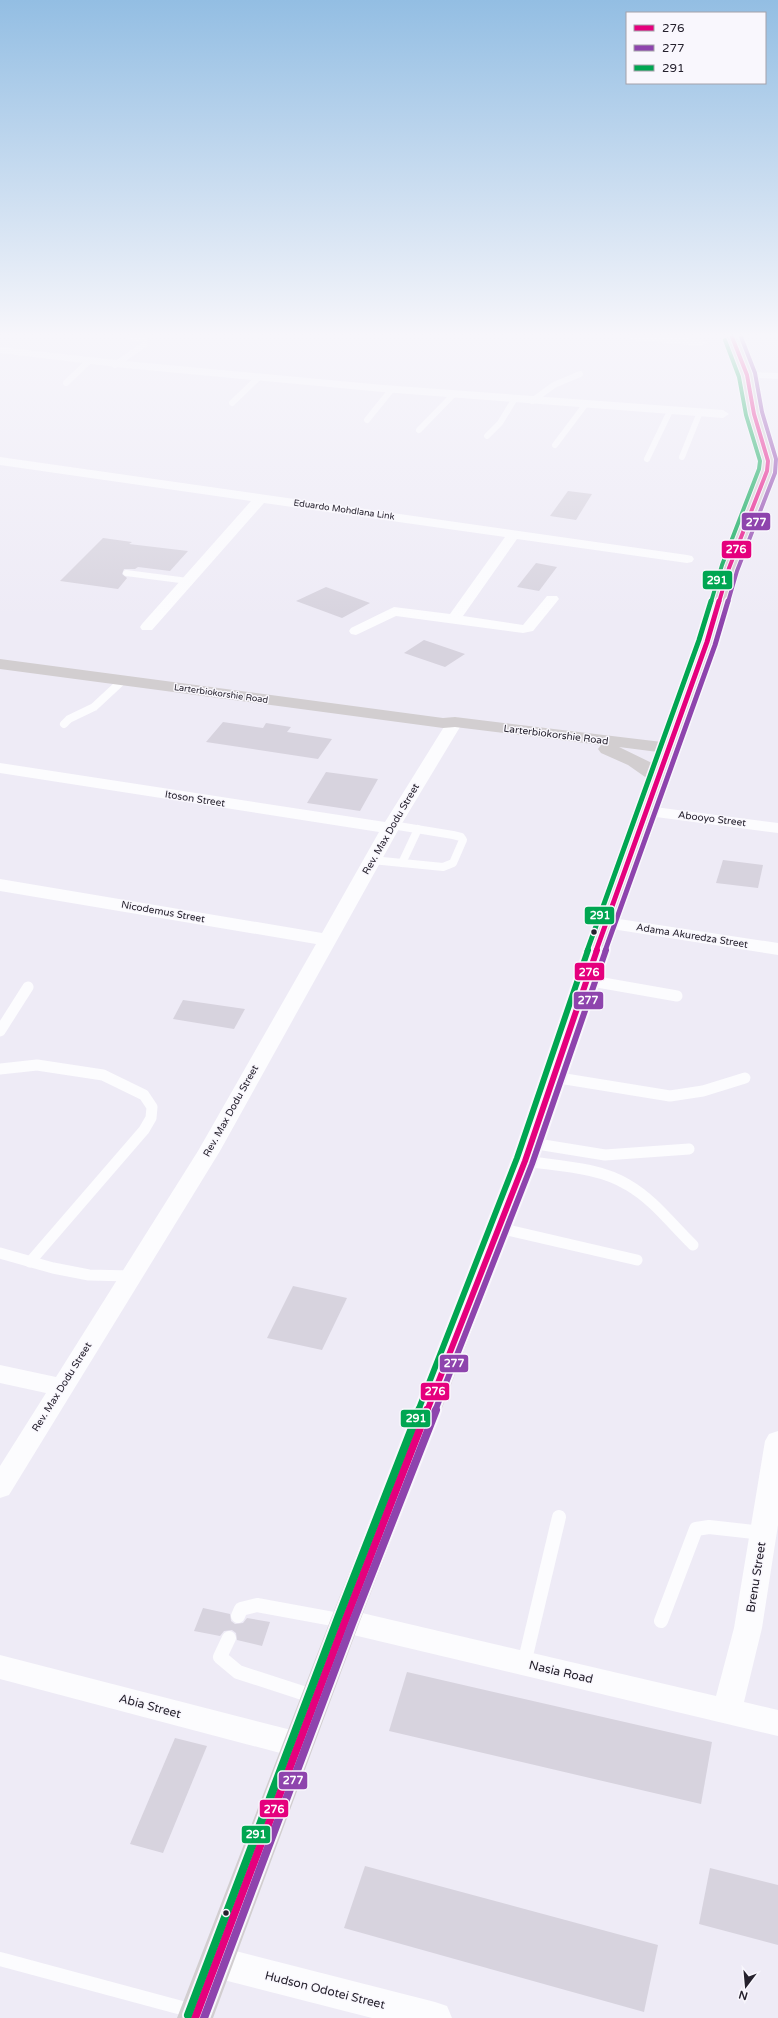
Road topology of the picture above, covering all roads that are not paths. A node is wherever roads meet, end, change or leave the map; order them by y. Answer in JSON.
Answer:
{"nodes":[{"id":1,"x":492,"y":431,"type":"edge"},
{"id":2,"x":565,"y":431,"type":"edge"},
{"id":3,"x":660,"y":431,"type":"edge"},
{"id":4,"x":692,"y":431,"type":"edge"},
{"id":5,"x":760,"y":431,"type":"edge"},
{"id":6,"x":487,"y":436,"type":"dead end"},
{"id":7,"x":555,"y":445,"type":"dead end"},
{"id":8,"x":682,"y":457,"type":"dead end"},
{"id":9,"x":647,"y":459,"type":"dead end"},
{"id":10,"x":0,"y":461,"type":"edge"},
{"id":11,"x":261,"y":498,"type":"junction"},
{"id":12,"x":513,"y":535,"type":"junction"},
{"id":13,"x":687,"y":559,"type":"dead end"},
{"id":14,"x":126,"y":573,"type":"dead end"},
{"id":15,"x":188,"y":581,"type":"junction"},
{"id":16,"x":552,"y":599,"type":"dead end"},
{"id":17,"x":454,"y":619,"type":"junction"},
{"id":18,"x":147,"y":627,"type":"dead end"},
{"id":19,"x":356,"y":631,"type":"dead end"},
{"id":20,"x":0,"y":664,"type":"edge"},
{"id":21,"x":122,"y":680,"type":"junction"},
{"id":22,"x":64,"y":724,"type":"dead end"},
{"id":23,"x":450,"y":724,"type":"junction"},
{"id":24,"x":669,"y":747,"type":"junction"},
{"id":25,"x":604,"y":748,"type":"junction"},
{"id":26,"x":0,"y":768,"type":"edge"},
{"id":27,"x":658,"y":779,"type":"junction"},
{"id":28,"x":646,"y":811,"type":"junction"},
{"id":29,"x":391,"y":827,"type":"junction"},
{"id":30,"x":778,"y":828,"type":"edge"},
{"id":31,"x":418,"y":829,"type":"junction"},
{"id":32,"x":372,"y":860,"type":"junction"},
{"id":33,"x":402,"y":863,"type":"junction"},
{"id":34,"x":0,"y":885,"type":"edge"},
{"id":35,"x":606,"y":923,"type":"junction"},
{"id":36,"x":327,"y":940,"type":"junction"},
{"id":37,"x":778,"y":949,"type":"edge"},
{"id":38,"x":586,"y":980,"type":"junction"},
{"id":39,"x":28,"y":987,"type":"dead end"},
{"id":40,"x":677,"y":996,"type":"dead end"},
{"id":41,"x":1,"y":1028,"type":"edge"},
{"id":42,"x":0,"y":1069,"type":"edge"},
{"id":43,"x":553,"y":1077,"type":"junction"},
{"id":44,"x":745,"y":1078,"type":"dead end"},
{"id":45,"x":689,"y":1149,"type":"dead end"},
{"id":46,"x":528,"y":1152,"type":"junction"},
{"id":47,"x":499,"y":1228,"type":"junction"},
{"id":48,"x":693,"y":1245,"type":"dead end"},
{"id":49,"x":0,"y":1253,"type":"edge"},
{"id":50,"x":637,"y":1260,"type":"dead end"},
{"id":51,"x":30,"y":1262,"type":"junction"},
{"id":52,"x":131,"y":1276,"type":"junction"},
{"id":53,"x":0,"y":1374,"type":"edge"},
{"id":54,"x":62,"y":1388,"type":"junction"},
{"id":55,"x":778,"y":1441,"type":"edge"},
{"id":56,"x":0,"y":1488,"type":"edge"},
{"id":57,"x":560,"y":1517,"type":"dead end"},
{"id":58,"x":763,"y":1533,"type":"junction"},
{"id":59,"x":238,"y":1616,"type":"dead end"},
{"id":60,"x":345,"y":1621,"type":"junction"},
{"id":61,"x":661,"y":1621,"type":"dead end"},
{"id":62,"x":229,"y":1638,"type":"dead end"},
{"id":63,"x":524,"y":1664,"type":"junction"},
{"id":64,"x":0,"y":1667,"type":"edge"},
{"id":65,"x":317,"y":1697,"type":"junction"},
{"id":66,"x":727,"y":1711,"type":"junction"},
{"id":67,"x":778,"y":1723,"type":"edge"},
{"id":68,"x":299,"y":1745,"type":"junction"},
{"id":69,"x":0,"y":1959,"type":"edge"},
{"id":70,"x":216,"y":1962,"type":"junction"},
{"id":71,"x":196,"y":2015,"type":"edge"},
{"id":72,"x":435,"y":2018,"type":"edge"}],
"edges":[{"from":1,"to":6,"type":"lane"},
{"from":2,"to":7,"type":"lane"},
{"from":3,"to":9,"type":"lane"},
{"from":4,"to":8,"type":"lane"},
{"from":5,"to":24,"type":"main road"},
{"from":10,"to":11,"type":"street","name":"Eduardo Mohdlana Link"},
{"from":11,"to":12,"type":"street","name":"Eduardo Mohdlana Link"},
{"from":11,"to":15,"type":"street"},
{"from":12,"to":13,"type":"street","name":"Eduardo Mohdlana Link"},
{"from":12,"to":17,"type":"street"},
{"from":14,"to":15,"type":"lane"},
{"from":15,"to":18,"type":"street"},
{"from":16,"to":17,"type":"street"},
{"from":17,"to":19,"type":"street"},
{"from":20,"to":21,"type":"main road","name":"Larterbiokorshie Road"},
{"from":21,"to":22,"type":"lane"},
{"from":21,"to":23,"type":"main road","name":"Larterbiokorshie Road"},
{"from":23,"to":24,"type":"main road","name":"Larterbiokorshie Road"},
{"from":23,"to":25,"type":"main road","name":"Larterbiokorshie Road"},
{"from":23,"to":29,"type":"street","name":"Rev. Max Dodu Street"},
{"from":24,"to":25,"type":"main road","name":"Larterbiokorshie Road"},
{"from":24,"to":27,"type":"main road"},
{"from":25,"to":27,"type":"main road"},
{"from":26,"to":29,"type":"street","name":"Itoson Street"},
{"from":27,"to":28,"type":"main road"},
{"from":28,"to":30,"type":"street","name":"Abooyo Street"},
{"from":28,"to":35,"type":"main road"},
{"from":29,"to":31,"type":"lane"},
{"from":29,"to":32,"type":"street","name":"Rev. Max Dodu Street"},
{"from":31,"to":33,"type":"lane"},
{"from":31,"to":33,"type":"lane"},
{"from":32,"to":33,"type":"lane"},
{"from":32,"to":36,"type":"street","name":"Rev. Max Dodu Street"},
{"from":34,"to":36,"type":"street","name":"Nicodemus Street"},
{"from":35,"to":37,"type":"street","name":"Adama Akuredza Street"},
{"from":35,"to":38,"type":"main road"},
{"from":36,"to":52,"type":"street","name":"Rev. Max Dodu Street"},
{"from":38,"to":40,"type":"lane"},
{"from":38,"to":43,"type":"main road"},
{"from":39,"to":41,"type":"lane"},
{"from":42,"to":51,"type":"lane"},
{"from":43,"to":44,"type":"lane"},
{"from":43,"to":46,"type":"main road"},
{"from":45,"to":46,"type":"lane"},
{"from":46,"to":47,"type":"main road"},
{"from":46,"to":48,"type":"lane"},
{"from":47,"to":50,"type":"lane"},
{"from":47,"to":60,"type":"main road"},
{"from":49,"to":51,"type":"lane"},
{"from":51,"to":52,"type":"lane"},
{"from":52,"to":54,"type":"street","name":"Rev. Max Dodu Street"},
{"from":53,"to":54,"type":"street"},
{"from":54,"to":56,"type":"street","name":"Rev. Max Dodu Street"},
{"from":55,"to":58,"type":"street","name":"Brenu Street"},
{"from":57,"to":63,"type":"lane"},
{"from":58,"to":61,"type":"lane"},
{"from":58,"to":66,"type":"street","name":"Brenu Street"},
{"from":59,"to":60,"type":"lane"},
{"from":60,"to":63,"type":"street","name":"Nasia Road"},
{"from":60,"to":65,"type":"main road"},
{"from":62,"to":65,"type":"lane"},
{"from":63,"to":66,"type":"street","name":"Nasia Road"},
{"from":64,"to":68,"type":"street","name":"Abia Street"},
{"from":65,"to":68,"type":"main road"},
{"from":66,"to":67,"type":"street","name":"Nasia Road"},
{"from":68,"to":70,"type":"main road"},
{"from":69,"to":71,"type":"lane"},
{"from":70,"to":71,"type":"main road"},
{"from":70,"to":72,"type":"street","name":"Hudson Odotei Street"}]}
